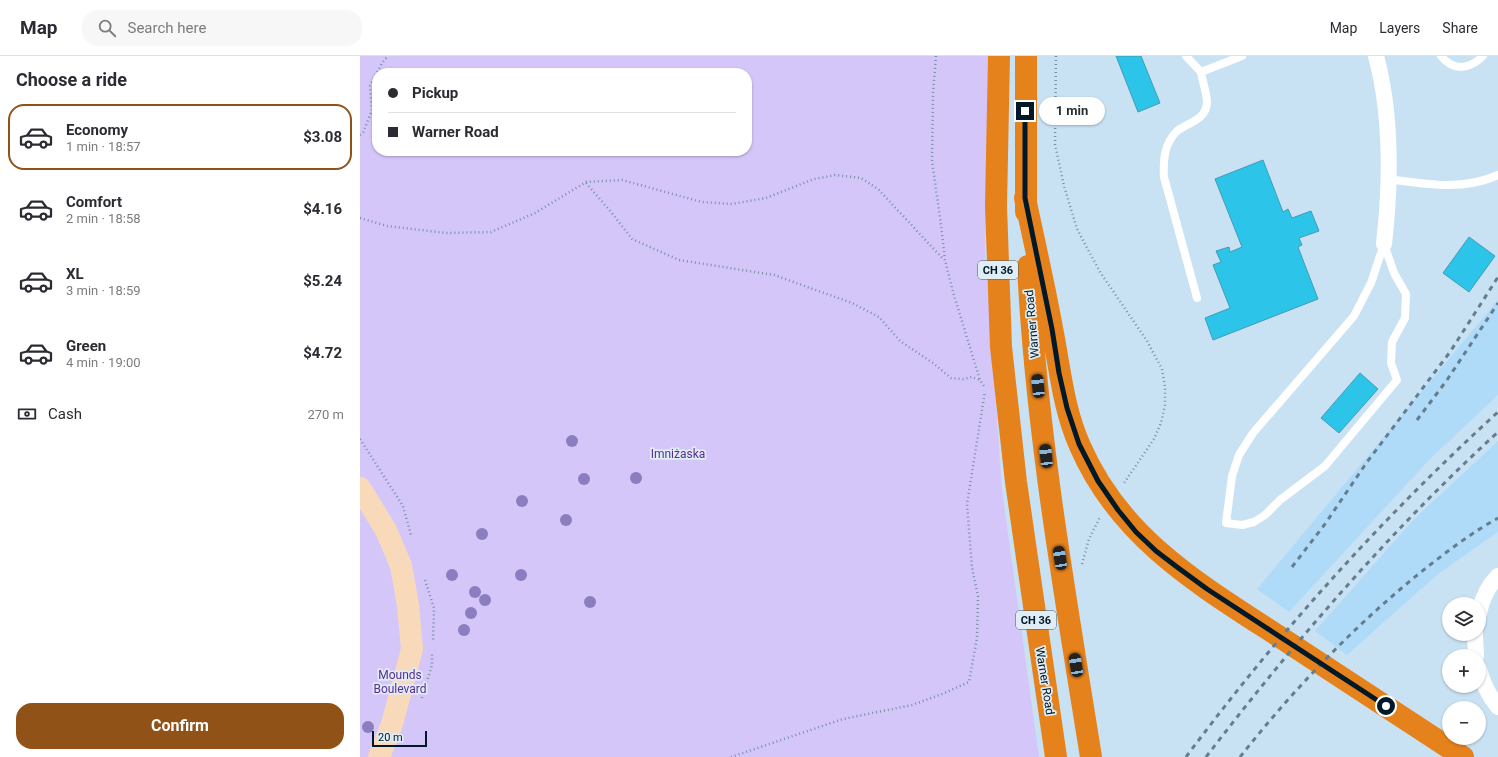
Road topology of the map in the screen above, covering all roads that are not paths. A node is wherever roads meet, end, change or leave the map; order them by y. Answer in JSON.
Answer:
{"nodes":[{"id":1,"x":999,"y":56,"type":"edge"},
{"id":2,"x":1026,"y":56,"type":"edge"},
{"id":3,"x":1186,"y":56,"type":"edge"},
{"id":4,"x":1242,"y":56,"type":"edge"},
{"id":5,"x":1376,"y":56,"type":"edge"},
{"id":6,"x":1441,"y":56,"type":"edge"},
{"id":7,"x":1483,"y":56,"type":"edge"},
{"id":8,"x":1201,"y":72,"type":"junction"},
{"id":9,"x":1498,"y":176,"type":"edge"},
{"id":10,"x":1388,"y":179,"type":"junction"},
{"id":11,"x":1025,"y":198,"type":"junction"},
{"id":12,"x":1384,"y":244,"type":"junction"},
{"id":13,"x":1197,"y":298,"type":"dead end"},
{"id":14,"x":360,"y":488,"type":"edge"},
{"id":15,"x":1498,"y":576,"type":"edge"},
{"id":16,"x":1484,"y":597,"type":"edge"},
{"id":17,"x":1486,"y":690,"type":"edge"},
{"id":18,"x":1498,"y":707,"type":"edge"},
{"id":19,"x":379,"y":757,"type":"edge"},
{"id":20,"x":1056,"y":757,"type":"edge"},
{"id":21,"x":1090,"y":757,"type":"edge"},
{"id":22,"x":1463,"y":757,"type":"edge"}],
"edges":[{"from":1,"to":20,"type":"highway","name":"Warner Road","number":"CH 36"},
{"from":2,"to":11,"type":"highway","name":"Warner Road","number":"CH 36"},
{"from":3,"to":8,"type":"lane"},
{"from":4,"to":8,"type":"lane"},
{"from":5,"to":10,"type":"street"},
{"from":6,"to":7,"type":"lane"},
{"from":8,"to":13,"type":"lane"},
{"from":9,"to":10,"type":"lane"},
{"from":10,"to":12,"type":"street"},
{"from":11,"to":21,"type":"highway","name":"Warner Road","number":"CH 36"},
{"from":11,"to":22,"type":"highway"},
{"from":12,"to":12,"type":"lane"},
{"from":14,"to":19,"type":"street"},
{"from":15,"to":16,"type":"street"},
{"from":17,"to":18,"type":"street"}]}
